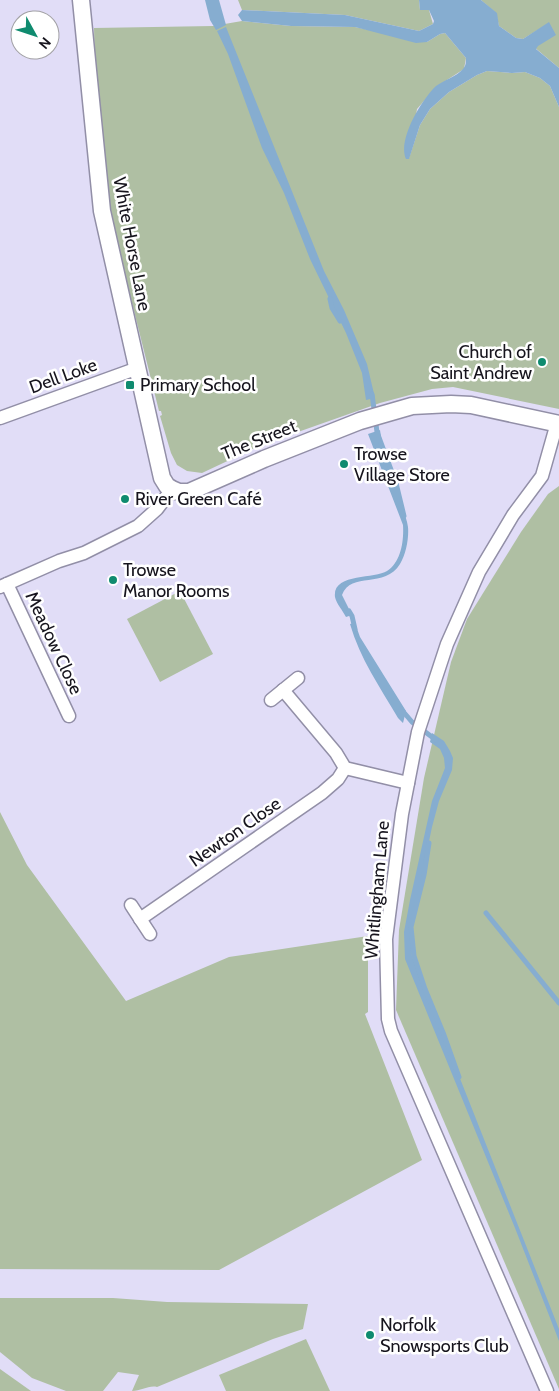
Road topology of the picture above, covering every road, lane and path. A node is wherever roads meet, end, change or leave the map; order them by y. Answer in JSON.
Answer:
{"nodes":[{"id":1,"x":81,"y":0,"type":"edge"},
{"id":2,"x":138,"y":368,"type":"junction"},
{"id":3,"x":0,"y":418,"type":"edge"},
{"id":4,"x":558,"y":424,"type":"edge"},
{"id":5,"x":172,"y":489,"type":"junction"},
{"id":6,"x":3,"y":586,"type":"edge"},
{"id":7,"x":298,"y":678,"type":"dead end"},
{"id":8,"x":283,"y":690,"type":"junction"},
{"id":9,"x":271,"y":700,"type":"dead end"},
{"id":10,"x":69,"y":716,"type":"dead end"},
{"id":11,"x":345,"y":768,"type":"junction"},
{"id":12,"x":408,"y":783,"type":"junction"},
{"id":13,"x":131,"y":906,"type":"dead end"},
{"id":14,"x":140,"y":919,"type":"junction"},
{"id":15,"x":150,"y":934,"type":"dead end"},
{"id":16,"x":547,"y":1391,"type":"edge"}],
"edges":[{"from":1,"to":2,"type":"street","name":"White Horse Lane"},
{"from":2,"to":3,"type":"street","name":"Dell Loke"},
{"from":2,"to":5,"type":"street","name":"White Horse Lane"},
{"from":4,"to":5,"type":"street","name":"The Street"},
{"from":4,"to":12,"type":"street","name":"Whitlingham Lane"},
{"from":5,"to":6,"type":"street"},
{"from":6,"to":10,"type":"street","name":"Meadow Close"},
{"from":7,"to":8,"type":"street"},
{"from":8,"to":9,"type":"street"},
{"from":8,"to":11,"type":"street"},
{"from":11,"to":12,"type":"street"},
{"from":11,"to":14,"type":"street","name":"Newton Close"},
{"from":12,"to":16,"type":"street","name":"Whitlingham Lane"},
{"from":13,"to":14,"type":"street"},
{"from":14,"to":15,"type":"street"}]}
